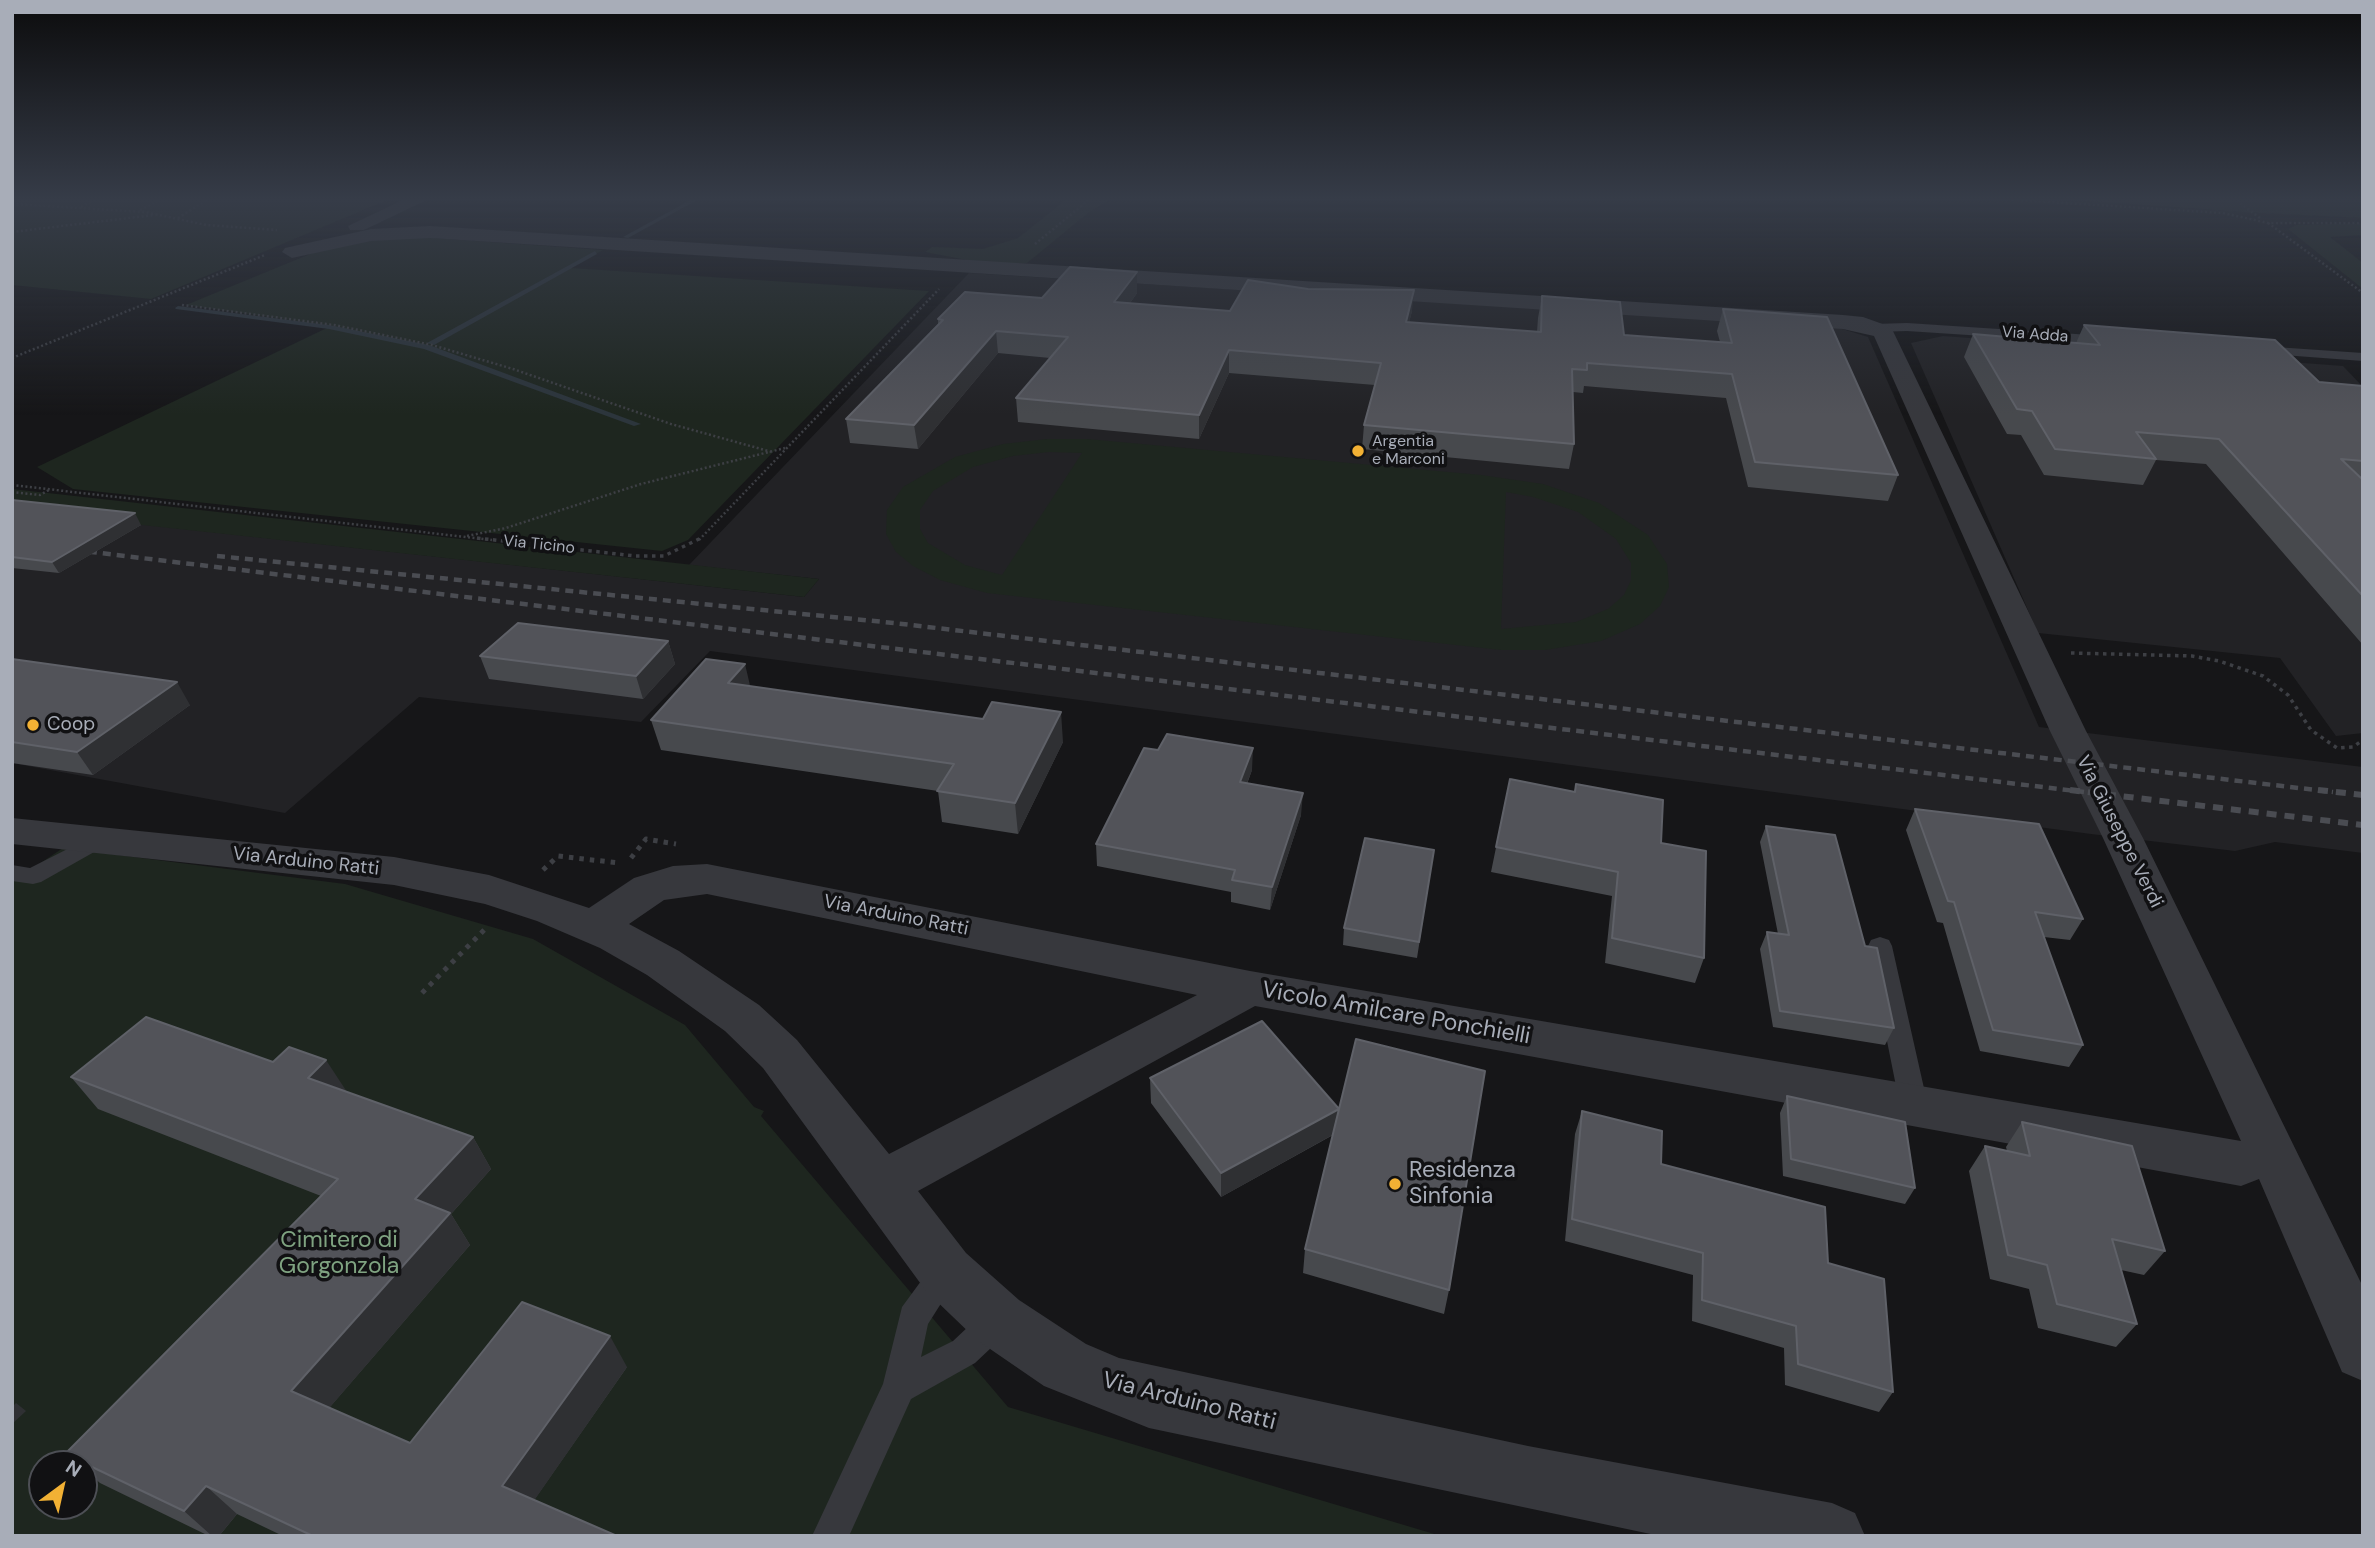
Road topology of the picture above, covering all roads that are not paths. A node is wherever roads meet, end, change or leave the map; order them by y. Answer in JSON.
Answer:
{"nodes":[{"id":1,"x":918,"y":270,"type":"edge"},
{"id":2,"x":987,"y":270,"type":"edge"},
{"id":3,"x":1025,"y":270,"type":"edge"},
{"id":4,"x":1869,"y":326,"type":"junction"},
{"id":5,"x":2118,"y":341,"type":"edge"},
{"id":6,"x":2241,"y":349,"type":"edge"},
{"id":7,"x":2363,"y":357,"type":"edge"},
{"id":8,"x":12,"y":831,"type":"edge"},
{"id":9,"x":95,"y":842,"type":"junction"},
{"id":10,"x":12,"y":873,"type":"edge"},
{"id":11,"x":593,"y":927,"type":"junction"},
{"id":12,"x":1880,"y":946,"type":"dead end"},
{"id":13,"x":1250,"y":988,"type":"junction"},
{"id":14,"x":1914,"y":1106,"type":"junction"},
{"id":15,"x":2241,"y":1163,"type":"dead end"},
{"id":16,"x":880,"y":1185,"type":"junction"},
{"id":17,"x":946,"y":1272,"type":"junction"},
{"id":18,"x":998,"y":1320,"type":"junction"},
{"id":19,"x":2363,"y":1352,"type":"edge"},
{"id":20,"x":899,"y":1387,"type":"junction"},
{"id":21,"x":830,"y":1536,"type":"edge"},
{"id":22,"x":1832,"y":1536,"type":"edge"}],
"edges":[{"from":1,"to":2,"type":"street","name":"Via Adda"},
{"from":3,"to":4,"type":"street","name":"Via Adda"},
{"from":4,"to":5,"type":"lane","name":"Via Adda"},
{"from":4,"to":19,"type":"street","name":"Via Giuseppe Verdi"},
{"from":6,"to":7,"type":"lane"},
{"from":8,"to":9,"type":"street","name":"Via Arduino Ratti"},
{"from":9,"to":10,"type":"lane"},
{"from":9,"to":11,"type":"street","name":"Via Arduino Ratti"},
{"from":11,"to":13,"type":"street","name":"Via Arduino Ratti"},
{"from":11,"to":16,"type":"street","name":"Via Arduino Ratti"},
{"from":12,"to":14,"type":"lane"},
{"from":13,"to":14,"type":"street","name":"Vicolo Amilcare Ponchielli"},
{"from":13,"to":16,"type":"street","name":"Vicolo Amilcare Ponchielli"},
{"from":14,"to":15,"type":"street","name":"Vicolo Amilcare Ponchielli"},
{"from":16,"to":17,"type":"street","name":"Via Arduino Ratti"},
{"from":17,"to":18,"type":"street","name":"Via Arduino Ratti"},
{"from":17,"to":20,"type":"lane"},
{"from":18,"to":20,"type":"lane"},
{"from":18,"to":22,"type":"street","name":"Via Arduino Ratti"},
{"from":20,"to":21,"type":"lane"}]}
